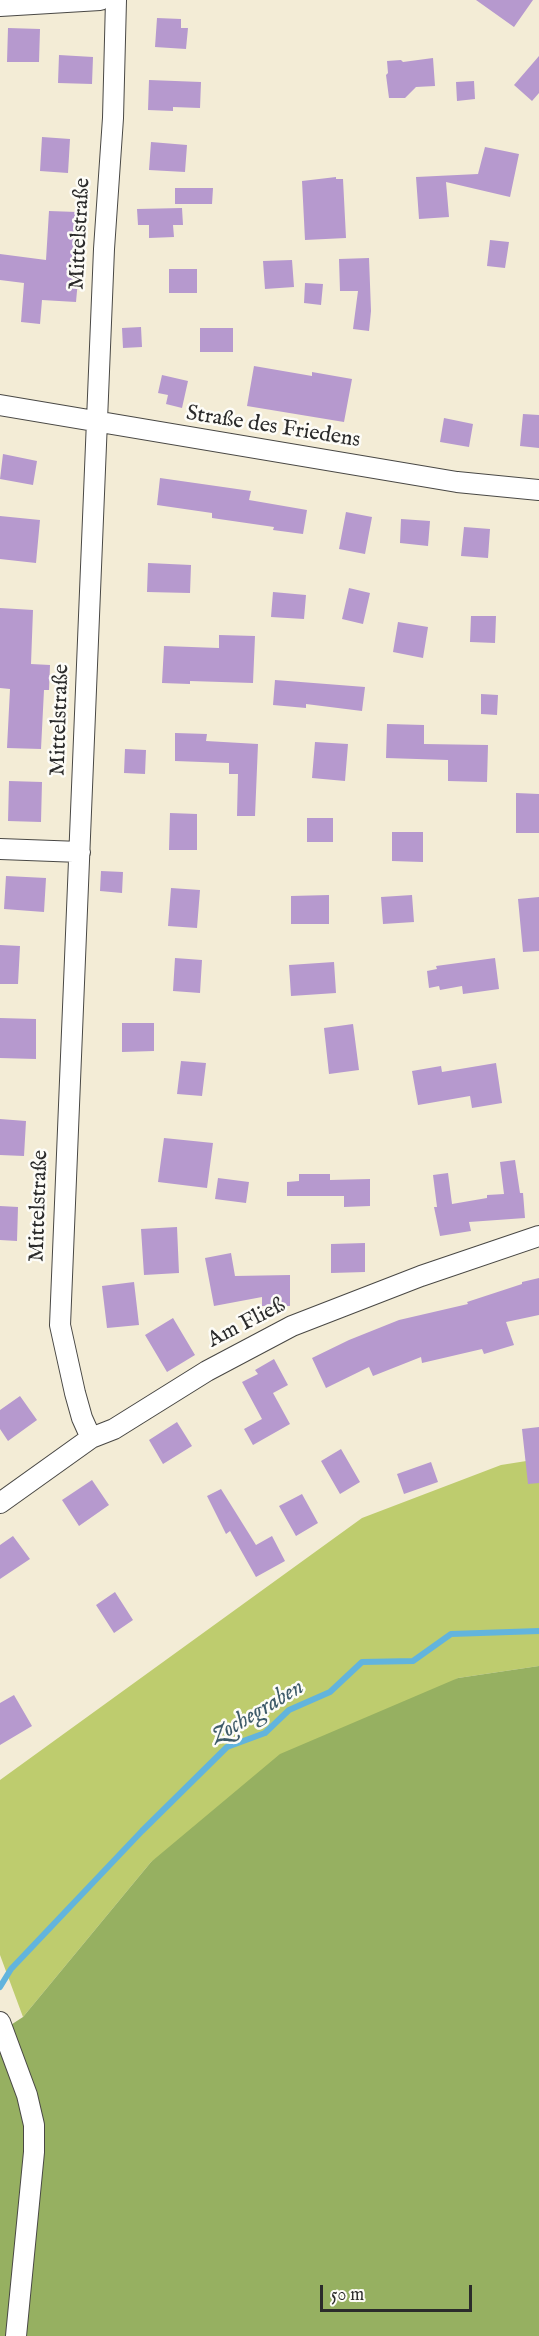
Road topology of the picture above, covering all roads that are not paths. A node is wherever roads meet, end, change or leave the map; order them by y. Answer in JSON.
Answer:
{"nodes":[{"id":1,"x":100,"y":0,"type":"edge"},
{"id":2,"x":116,"y":0,"type":"edge"},
{"id":3,"x":0,"y":6,"type":"edge"},
{"id":4,"x":0,"y":405,"type":"edge"},
{"id":5,"x":97,"y":423,"type":"junction"},
{"id":6,"x":539,"y":490,"type":"edge"},
{"id":7,"x":0,"y":849,"type":"edge"},
{"id":8,"x":80,"y":852,"type":"junction"},
{"id":9,"x":539,"y":1236,"type":"edge"},
{"id":10,"x":91,"y":1438,"type":"junction"},
{"id":11,"x":0,"y":1503,"type":"edge"},
{"id":12,"x":1,"y":2025,"type":"edge"},
{"id":13,"x":16,"y":2336,"type":"edge"}],
"edges":[{"from":1,"to":3,"type":"street"},
{"from":2,"to":5,"type":"street","name":"Mittelstraße"},
{"from":4,"to":5,"type":"street","name":"Straße des Friedens"},
{"from":5,"to":6,"type":"street","name":"Straße des Friedens"},
{"from":5,"to":8,"type":"street","name":"Mittelstraße"},
{"from":7,"to":8,"type":"street"},
{"from":8,"to":10,"type":"street","name":"Mittelstraße"},
{"from":9,"to":10,"type":"street","name":"Am Fließ"},
{"from":10,"to":11,"type":"street","name":"Am Fließ"},
{"from":12,"to":13,"type":"street"}]}
